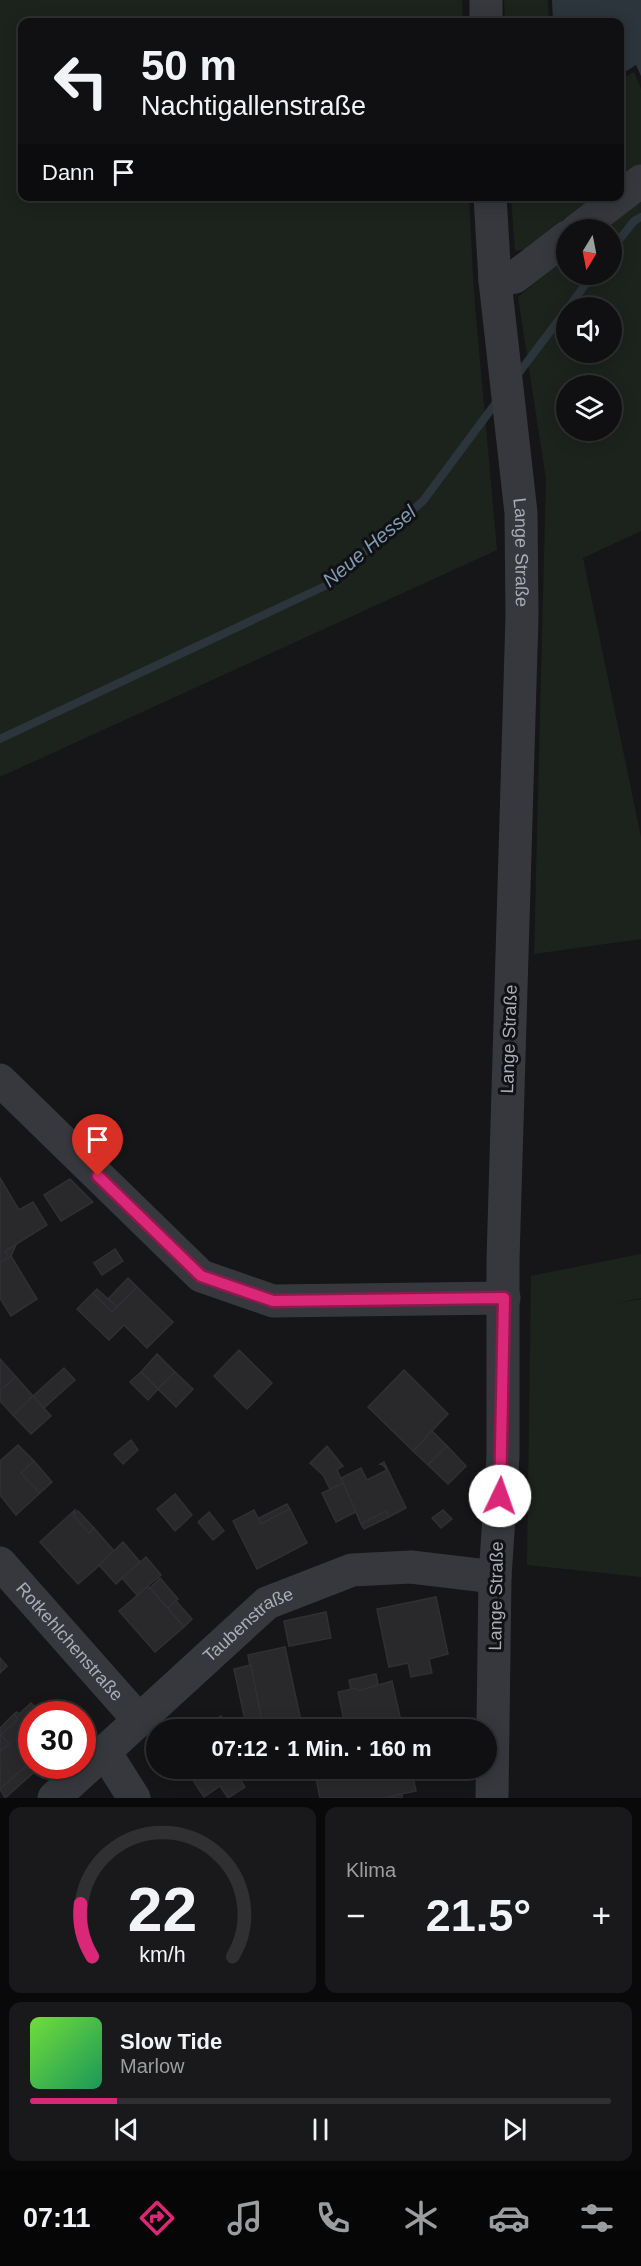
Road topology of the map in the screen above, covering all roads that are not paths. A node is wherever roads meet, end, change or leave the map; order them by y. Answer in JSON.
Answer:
{"nodes":[{"id":1,"x":486,"y":0,"type":"edge"},
{"id":2,"x":486,"y":18,"type":"edge"},
{"id":3,"x":641,"y":181,"type":"edge"},
{"id":4,"x":624,"y":194,"type":"edge"},
{"id":5,"x":490,"y":201,"type":"edge"},
{"id":6,"x":615,"y":201,"type":"edge"},
{"id":7,"x":591,"y":219,"type":"edge"},
{"id":8,"x":556,"y":245,"type":"edge"},
{"id":9,"x":495,"y":280,"type":"junction"},
{"id":10,"x":0,"y":1080,"type":"edge"},
{"id":11,"x":504,"y":1298,"type":"junction"},
{"id":12,"x":0,"y":1563,"type":"edge"},
{"id":13,"x":495,"y":1577,"type":"junction"},
{"id":14,"x":138,"y":1719,"type":"junction"},
{"id":15,"x":105,"y":1752,"type":"junction"},
{"id":16,"x":54,"y":1798,"type":"edge"},
{"id":17,"x":134,"y":1798,"type":"edge"},
{"id":18,"x":492,"y":1798,"type":"edge"}],
"edges":[{"from":1,"to":2,"type":"street"},
{"from":3,"to":4,"type":"street"},
{"from":5,"to":9,"type":"street","name":"Lange Straße"},
{"from":6,"to":7,"type":"street"},
{"from":8,"to":9,"type":"street"},
{"from":9,"to":11,"type":"street","name":"Lange Straße"},
{"from":10,"to":11,"type":"street"},
{"from":11,"to":13,"type":"street","name":"Lange Straße"},
{"from":12,"to":14,"type":"street","name":"Rotkehlchenstraße"},
{"from":13,"to":14,"type":"street","name":"Taubenstraße"},
{"from":13,"to":18,"type":"street","name":"Lange Straße"},
{"from":14,"to":15,"type":"street","name":"Taubenstraße"},
{"from":15,"to":16,"type":"street","name":"Taubenstraße"},
{"from":15,"to":17,"type":"street"}]}
